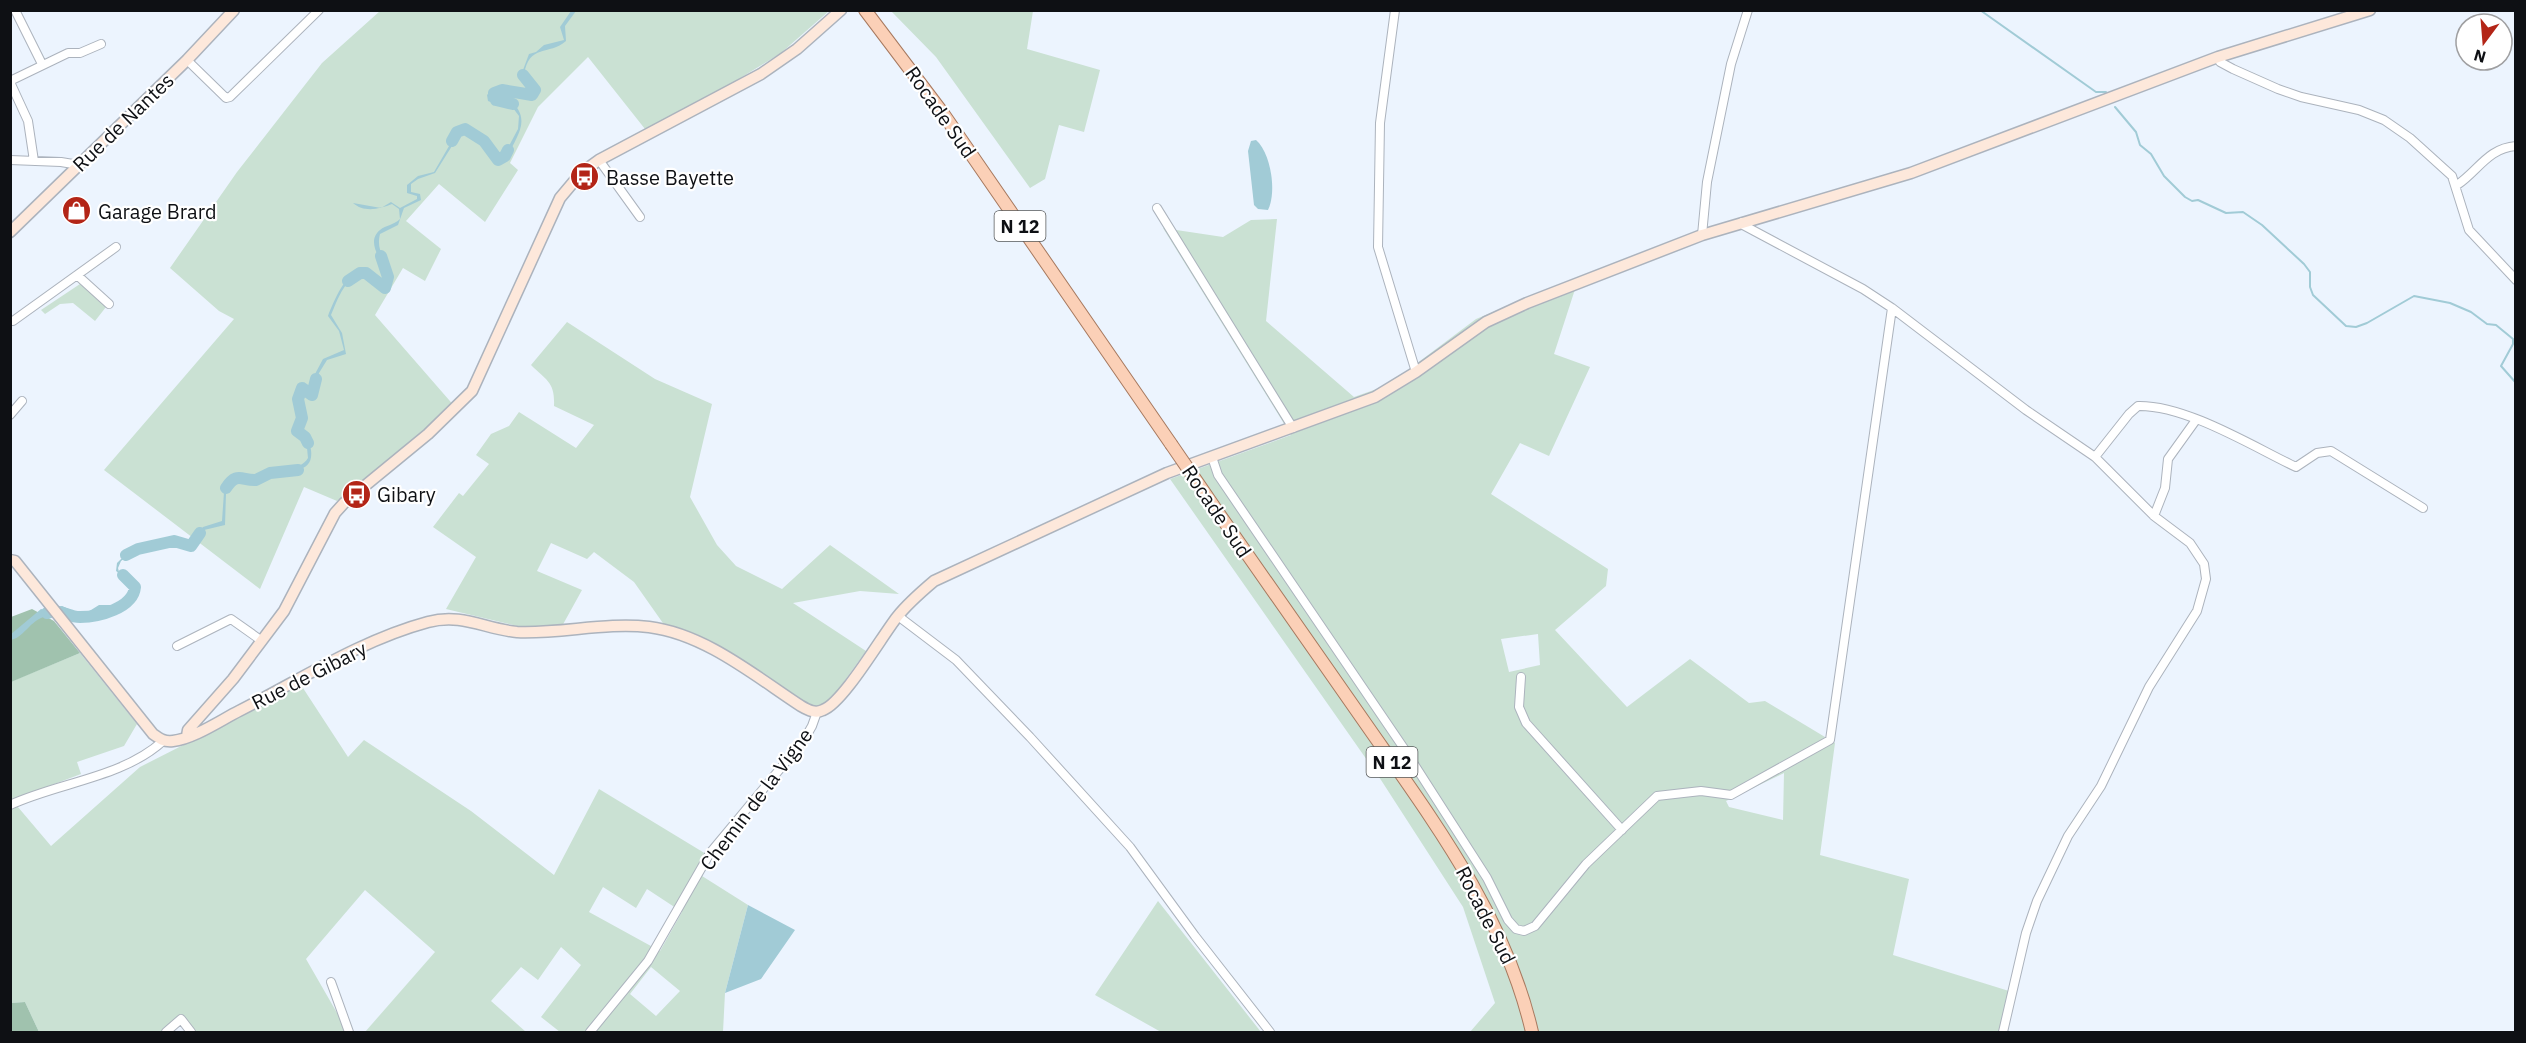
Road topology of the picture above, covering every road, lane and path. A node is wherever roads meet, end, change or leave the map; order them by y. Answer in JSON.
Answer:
{"nodes":[{"id":1,"x":15,"y":10,"type":"edge"},
{"id":2,"x":234,"y":10,"type":"edge"},
{"id":3,"x":841,"y":10,"type":"edge"},
{"id":4,"x":866,"y":10,"type":"edge"},
{"id":5,"x":1395,"y":10,"type":"edge"},
{"id":6,"x":1748,"y":10,"type":"edge"},
{"id":7,"x":2370,"y":10,"type":"edge"},
{"id":8,"x":318,"y":11,"type":"edge"},
{"id":9,"x":101,"y":44,"type":"dead end"},
{"id":10,"x":2218,"y":57,"type":"junction"},
{"id":11,"x":187,"y":60,"type":"junction"},
{"id":12,"x":42,"y":64,"type":"junction"},
{"id":13,"x":10,"y":82,"type":"edge"},
{"id":14,"x":2516,"y":146,"type":"edge"},
{"id":15,"x":10,"y":160,"type":"edge"},
{"id":16,"x":599,"y":160,"type":"junction"},
{"id":17,"x":34,"y":161,"type":"junction"},
{"id":18,"x":79,"y":165,"type":"junction"},
{"id":19,"x":2457,"y":184,"type":"junction"},
{"id":20,"x":1157,"y":208,"type":"dead end"},
{"id":21,"x":640,"y":217,"type":"dead end"},
{"id":22,"x":1742,"y":222,"type":"junction"},
{"id":23,"x":10,"y":232,"type":"edge"},
{"id":24,"x":1702,"y":235,"type":"junction"},
{"id":25,"x":116,"y":247,"type":"dead end"},
{"id":26,"x":77,"y":275,"type":"junction"},
{"id":27,"x":2516,"y":280,"type":"edge"},
{"id":28,"x":109,"y":304,"type":"dead end"},
{"id":29,"x":1892,"y":308,"type":"junction"},
{"id":30,"x":10,"y":321,"type":"edge"},
{"id":31,"x":1416,"y":372,"type":"junction"},
{"id":32,"x":22,"y":401,"type":"dead end"},
{"id":33,"x":10,"y":415,"type":"edge"},
{"id":34,"x":2196,"y":420,"type":"junction"},
{"id":35,"x":1293,"y":428,"type":"junction"},
{"id":36,"x":1212,"y":457,"type":"junction"},
{"id":37,"x":2095,"y":458,"type":"junction"},
{"id":38,"x":2423,"y":508,"type":"dead end"},
{"id":39,"x":2154,"y":516,"type":"junction"},
{"id":40,"x":10,"y":560,"type":"edge"},
{"id":41,"x":898,"y":616,"type":"junction"},
{"id":42,"x":262,"y":641,"type":"junction"},
{"id":43,"x":177,"y":646,"type":"dead end"},
{"id":44,"x":1521,"y":677,"type":"dead end"},
{"id":45,"x":817,"y":712,"type":"junction"},
{"id":46,"x":187,"y":736,"type":"junction"},
{"id":47,"x":164,"y":741,"type":"junction"},
{"id":48,"x":10,"y":805,"type":"edge"},
{"id":49,"x":1622,"y":830,"type":"junction"},
{"id":50,"x":331,"y":982,"type":"dead end"},
{"id":51,"x":166,"y":1032,"type":"edge"},
{"id":52,"x":192,"y":1032,"type":"edge"},
{"id":53,"x":349,"y":1032,"type":"edge"},
{"id":54,"x":590,"y":1032,"type":"edge"},
{"id":55,"x":1270,"y":1032,"type":"edge"},
{"id":56,"x":1532,"y":1032,"type":"edge"},
{"id":57,"x":2003,"y":1032,"type":"edge"}],
"edges":[{"from":1,"to":12,"type":"street"},
{"from":2,"to":11,"type":"street","name":"Rue de Nantes"},
{"from":3,"to":16,"type":"street"},
{"from":4,"to":56,"type":"main road","name":"Rocade Sud","number":"N 12","bridge":true},
{"from":5,"to":31,"type":"street"},
{"from":6,"to":24,"type":"street"},
{"from":7,"to":10,"type":"street"},
{"from":8,"to":11,"type":"street"},
{"from":9,"to":12,"type":"street"},
{"from":10,"to":19,"type":"street"},
{"from":10,"to":22,"type":"street"},
{"from":11,"to":18,"type":"street","name":"Rue de Nantes"},
{"from":12,"to":13,"type":"street"},
{"from":13,"to":17,"type":"street"},
{"from":14,"to":19,"type":"street"},
{"from":15,"to":17,"type":"street"},
{"from":16,"to":21,"type":"street"},
{"from":16,"to":42,"type":"street"},
{"from":17,"to":18,"type":"street"},
{"from":18,"to":23,"type":"street","name":"Rue de Nantes"},
{"from":19,"to":27,"type":"street"},
{"from":20,"to":35,"type":"street"},
{"from":22,"to":24,"type":"street"},
{"from":22,"to":29,"type":"street"},
{"from":24,"to":31,"type":"street"},
{"from":25,"to":26,"type":"street"},
{"from":26,"to":28,"type":"street"},
{"from":26,"to":30,"type":"street"},
{"from":29,"to":37,"type":"street"},
{"from":29,"to":49,"type":"street"},
{"from":31,"to":35,"type":"street"},
{"from":32,"to":33,"type":"street"},
{"from":34,"to":37,"type":"street"},
{"from":34,"to":38,"type":"street"},
{"from":34,"to":39,"type":"street"},
{"from":35,"to":36,"type":"street"},
{"from":36,"to":41,"type":"street"},
{"from":36,"to":49,"type":"street"},
{"from":37,"to":39,"type":"street"},
{"from":39,"to":57,"type":"street"},
{"from":40,"to":47,"type":"street"},
{"from":41,"to":45,"type":"street"},
{"from":41,"to":55,"type":"street"},
{"from":42,"to":43,"type":"street"},
{"from":42,"to":46,"type":"street"},
{"from":44,"to":49,"type":"street"},
{"from":45,"to":46,"type":"street","name":"Rue de Gibary"},
{"from":45,"to":54,"type":"street","name":"Chemin de la Vigne"},
{"from":46,"to":47,"type":"street","name":"Rue de Gibary"},
{"from":47,"to":48,"type":"street"},
{"from":50,"to":53,"type":"street"},
{"from":51,"to":52,"type":"street"}]}
